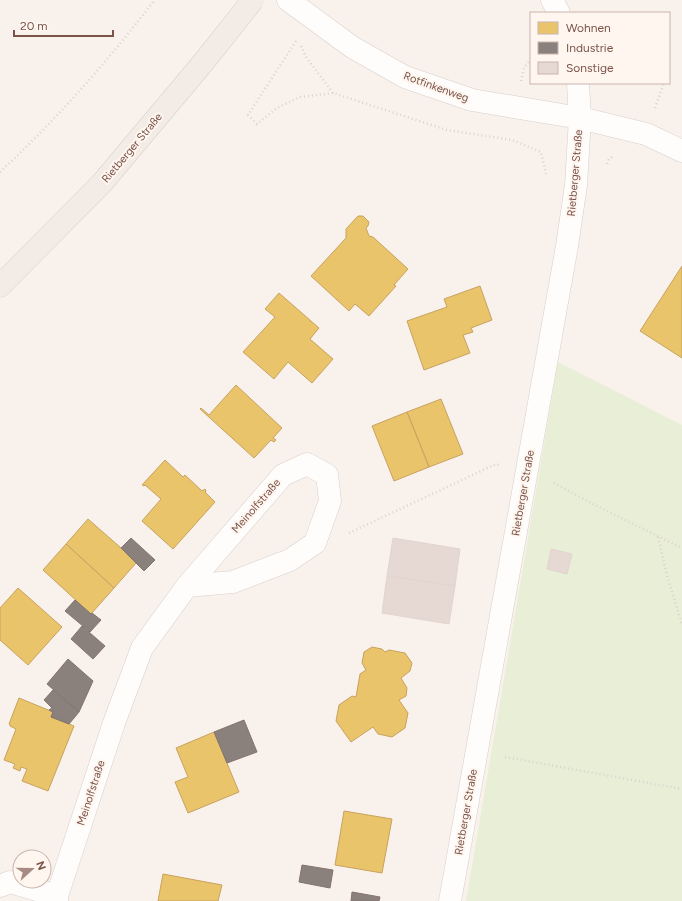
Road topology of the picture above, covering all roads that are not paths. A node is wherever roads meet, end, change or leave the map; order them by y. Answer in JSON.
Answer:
{"nodes":[{"id":1,"x":253,"y":0,"type":"edge"},
{"id":2,"x":288,"y":0,"type":"edge"},
{"id":3,"x":552,"y":0,"type":"edge"},
{"id":4,"x":558,"y":12,"type":"edge"},
{"id":5,"x":578,"y":84,"type":"edge"},
{"id":6,"x":580,"y":118,"type":"junction"},
{"id":7,"x":682,"y":151,"type":"edge"},
{"id":8,"x":0,"y":286,"type":"edge"},
{"id":9,"x":187,"y":586,"type":"junction"},
{"id":10,"x":0,"y":886,"type":"edge"},
{"id":11,"x":57,"y":899,"type":"edge"},
{"id":12,"x":450,"y":901,"type":"edge"}],
"edges":[{"from":1,"to":8,"type":"main road","name":"Rietberger Straße","bridge":true},
{"from":2,"to":6,"type":"street","name":"Rotfinkenweg"},
{"from":3,"to":4,"type":"street"},
{"from":5,"to":6,"type":"street","name":"Rietberger Straße"},
{"from":6,"to":7,"type":"street","name":"Rotfinkenweg"},
{"from":6,"to":12,"type":"street","name":"Rietberger Straße"},
{"from":9,"to":9,"type":"street","name":"Meinolfstraße"},
{"from":9,"to":11,"type":"street","name":"Meinolfstraße"},
{"from":10,"to":11,"type":"street","name":"Meinolfstraße"}]}
